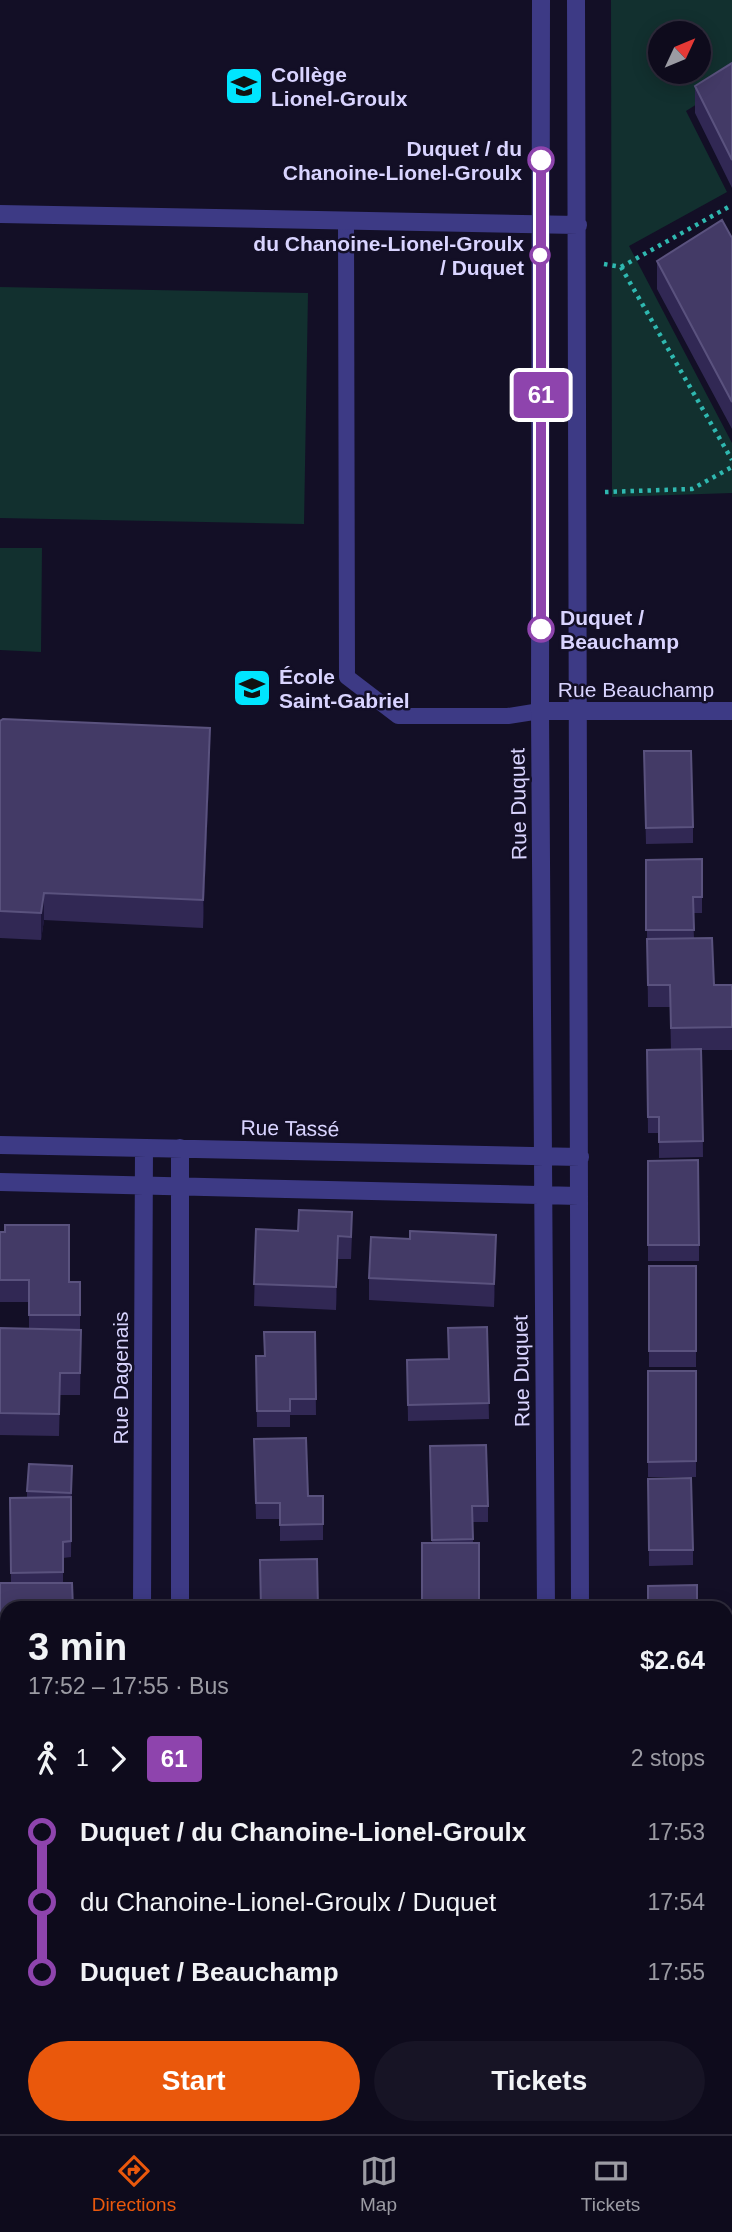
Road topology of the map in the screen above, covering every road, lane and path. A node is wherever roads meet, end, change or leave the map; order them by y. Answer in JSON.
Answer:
{"nodes":[{"id":1,"x":541,"y":0,"type":"edge"},
{"id":2,"x":576,"y":0,"type":"edge"},
{"id":3,"x":732,"y":205,"type":"edge"},
{"id":4,"x":0,"y":214,"type":"edge"},
{"id":5,"x":346,"y":221,"type":"junction"},
{"id":6,"x":540,"y":224,"type":"junction"},
{"id":7,"x":578,"y":225,"type":"junction"},
{"id":8,"x":604,"y":264,"type":"dead end"},
{"id":9,"x":621,"y":267,"type":"junction"},
{"id":10,"x":732,"y":460,"type":"edge"},
{"id":11,"x":732,"y":467,"type":"edge"},
{"id":12,"x":605,"y":492,"type":"dead end"},
{"id":13,"x":540,"y":711,"type":"junction"},
{"id":14,"x":732,"y":711,"type":"edge"},
{"id":15,"x":578,"y":713,"type":"junction"},
{"id":16,"x":0,"y":1145,"type":"edge"},
{"id":17,"x":144,"y":1148,"type":"junction"},
{"id":18,"x":180,"y":1148,"type":"junction"},
{"id":19,"x":543,"y":1156,"type":"junction"},
{"id":20,"x":580,"y":1157,"type":"junction"},
{"id":21,"x":0,"y":1182,"type":"edge"},
{"id":22,"x":142,"y":1185,"type":"junction"},
{"id":23,"x":179,"y":1185,"type":"junction"},
{"id":24,"x":543,"y":1195,"type":"junction"},
{"id":25,"x":579,"y":1196,"type":"junction"},
{"id":26,"x":142,"y":1601,"type":"edge"},
{"id":27,"x":180,"y":1601,"type":"edge"},
{"id":28,"x":546,"y":1601,"type":"edge"},
{"id":29,"x":580,"y":1601,"type":"edge"}],
"edges":[{"from":1,"to":6,"type":"street","name":"Rue Duquet"},
{"from":2,"to":7,"type":"street"},
{"from":3,"to":9,"type":"path"},
{"from":4,"to":5,"type":"street"},
{"from":5,"to":6,"type":"street"},
{"from":5,"to":13,"type":"lane"},
{"from":6,"to":7,"type":"street"},
{"from":6,"to":13,"type":"street","name":"Rue Duquet"},
{"from":7,"to":15,"type":"street"},
{"from":8,"to":9,"type":"path"},
{"from":9,"to":10,"type":"path"},
{"from":11,"to":12,"type":"path"},
{"from":13,"to":15,"type":"street","name":"Rue Beauchamp"},
{"from":13,"to":19,"type":"street","name":"Rue Duquet"},
{"from":14,"to":15,"type":"street","name":"Rue Beauchamp"},
{"from":15,"to":20,"type":"street"},
{"from":16,"to":17,"type":"street","name":"Rue Tassé"},
{"from":17,"to":18,"type":"street","name":"Rue Tassé"},
{"from":17,"to":22,"type":"street","name":"Rue Dagenais"},
{"from":18,"to":19,"type":"street","name":"Rue Tassé"},
{"from":18,"to":23,"type":"street"},
{"from":19,"to":20,"type":"street","name":"Rue Tassé"},
{"from":19,"to":24,"type":"street","name":"Rue Duquet"},
{"from":20,"to":25,"type":"street"},
{"from":21,"to":22,"type":"street"},
{"from":22,"to":23,"type":"street"},
{"from":22,"to":26,"type":"street","name":"Rue Dagenais"},
{"from":23,"to":24,"type":"street"},
{"from":23,"to":27,"type":"street"},
{"from":24,"to":25,"type":"street"},
{"from":24,"to":28,"type":"street","name":"Rue Duquet"},
{"from":25,"to":29,"type":"street"}]}
